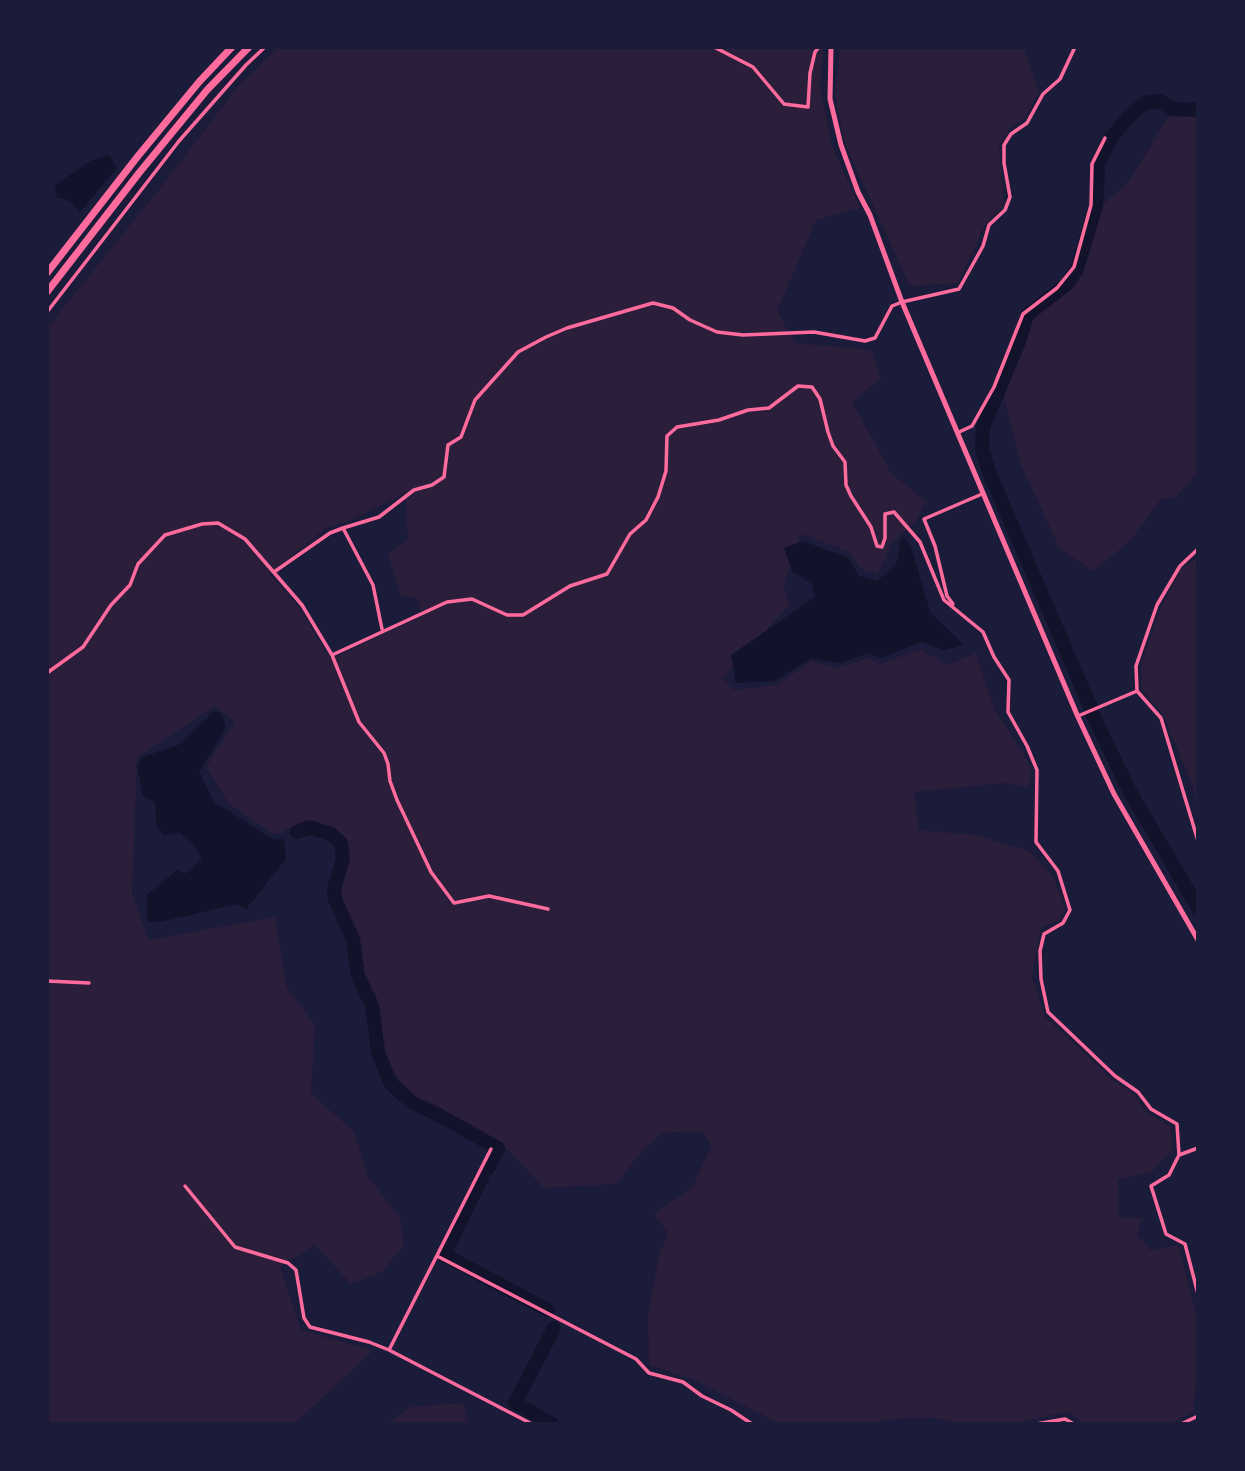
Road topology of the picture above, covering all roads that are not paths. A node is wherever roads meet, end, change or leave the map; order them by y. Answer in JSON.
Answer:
{"nodes":[{"id":1,"x":232,"y":47,"type":"edge"},
{"id":2,"x":248,"y":47,"type":"edge"},
{"id":3,"x":265,"y":47,"type":"edge"},
{"id":4,"x":714,"y":47,"type":"edge"},
{"id":5,"x":819,"y":47,"type":"edge"},
{"id":6,"x":826,"y":47,"type":"edge"},
{"id":7,"x":1075,"y":47,"type":"edge"},
{"id":8,"x":831,"y":50,"type":"edge"},
{"id":9,"x":1105,"y":138,"type":"dead end"},
{"id":10,"x":47,"y":273,"type":"edge"},
{"id":11,"x":47,"y":292,"type":"edge"},
{"id":12,"x":902,"y":302,"type":"junction"},
{"id":13,"x":47,"y":312,"type":"edge"},
{"id":14,"x":957,"y":433,"type":"junction"},
{"id":15,"x":982,"y":494,"type":"junction"},
{"id":16,"x":343,"y":528,"type":"junction"},
{"id":17,"x":1198,"y":549,"type":"edge"},
{"id":18,"x":274,"y":572,"type":"junction"},
{"id":19,"x":956,"y":608,"type":"junction"},
{"id":20,"x":383,"y":630,"type":"junction"},
{"id":21,"x":332,"y":655,"type":"junction"},
{"id":22,"x":47,"y":673,"type":"edge"},
{"id":23,"x":1137,"y":691,"type":"junction"},
{"id":24,"x":1078,"y":717,"type":"junction"},
{"id":25,"x":1198,"y":841,"type":"edge"},
{"id":26,"x":548,"y":909,"type":"dead end"},
{"id":27,"x":1198,"y":940,"type":"edge"},
{"id":28,"x":47,"y":981,"type":"edge"},
{"id":29,"x":89,"y":983,"type":"dead end"},
{"id":30,"x":1198,"y":1148,"type":"edge"},
{"id":31,"x":491,"y":1149,"type":"dead end"},
{"id":32,"x":1179,"y":1155,"type":"junction"},
{"id":33,"x":185,"y":1186,"type":"dead end"},
{"id":34,"x":437,"y":1256,"type":"junction"},
{"id":35,"x":1198,"y":1294,"type":"edge"},
{"id":36,"x":389,"y":1350,"type":"junction"},
{"id":37,"x":1198,"y":1416,"type":"edge"},
{"id":38,"x":532,"y":1424,"type":"edge"},
{"id":39,"x":752,"y":1424,"type":"edge"},
{"id":40,"x":1036,"y":1424,"type":"edge"},
{"id":41,"x":1074,"y":1424,"type":"edge"},
{"id":42,"x":1181,"y":1424,"type":"edge"}],
"edges":[{"from":1,"to":10,"type":"highway"},
{"from":2,"to":11,"type":"highway"},
{"from":3,"to":13,"type":"street"},
{"from":4,"to":5,"type":"street"},
{"from":6,"to":8,"type":"street"},
{"from":7,"to":12,"type":"street"},
{"from":8,"to":12,"type":"main road"},
{"from":9,"to":14,"type":"street"},
{"from":12,"to":14,"type":"main road"},
{"from":12,"to":16,"type":"street"},
{"from":14,"to":15,"type":"main road"},
{"from":15,"to":19,"type":"street"},
{"from":15,"to":24,"type":"main road"},
{"from":16,"to":18,"type":"street"},
{"from":16,"to":20,"type":"street"},
{"from":17,"to":23,"type":"street"},
{"from":18,"to":21,"type":"street"},
{"from":18,"to":22,"type":"street"},
{"from":19,"to":20,"type":"street"},
{"from":19,"to":32,"type":"street"},
{"from":20,"to":21,"type":"street"},
{"from":21,"to":26,"type":"street"},
{"from":23,"to":24,"type":"street"},
{"from":23,"to":25,"type":"street"},
{"from":24,"to":27,"type":"main road"},
{"from":28,"to":29,"type":"street"},
{"from":30,"to":32,"type":"street"},
{"from":31,"to":34,"type":"street"},
{"from":32,"to":35,"type":"street"},
{"from":33,"to":36,"type":"street"},
{"from":34,"to":36,"type":"street"},
{"from":34,"to":39,"type":"street"},
{"from":36,"to":38,"type":"street"},
{"from":37,"to":42,"type":"street"},
{"from":40,"to":41,"type":"street"}]}
